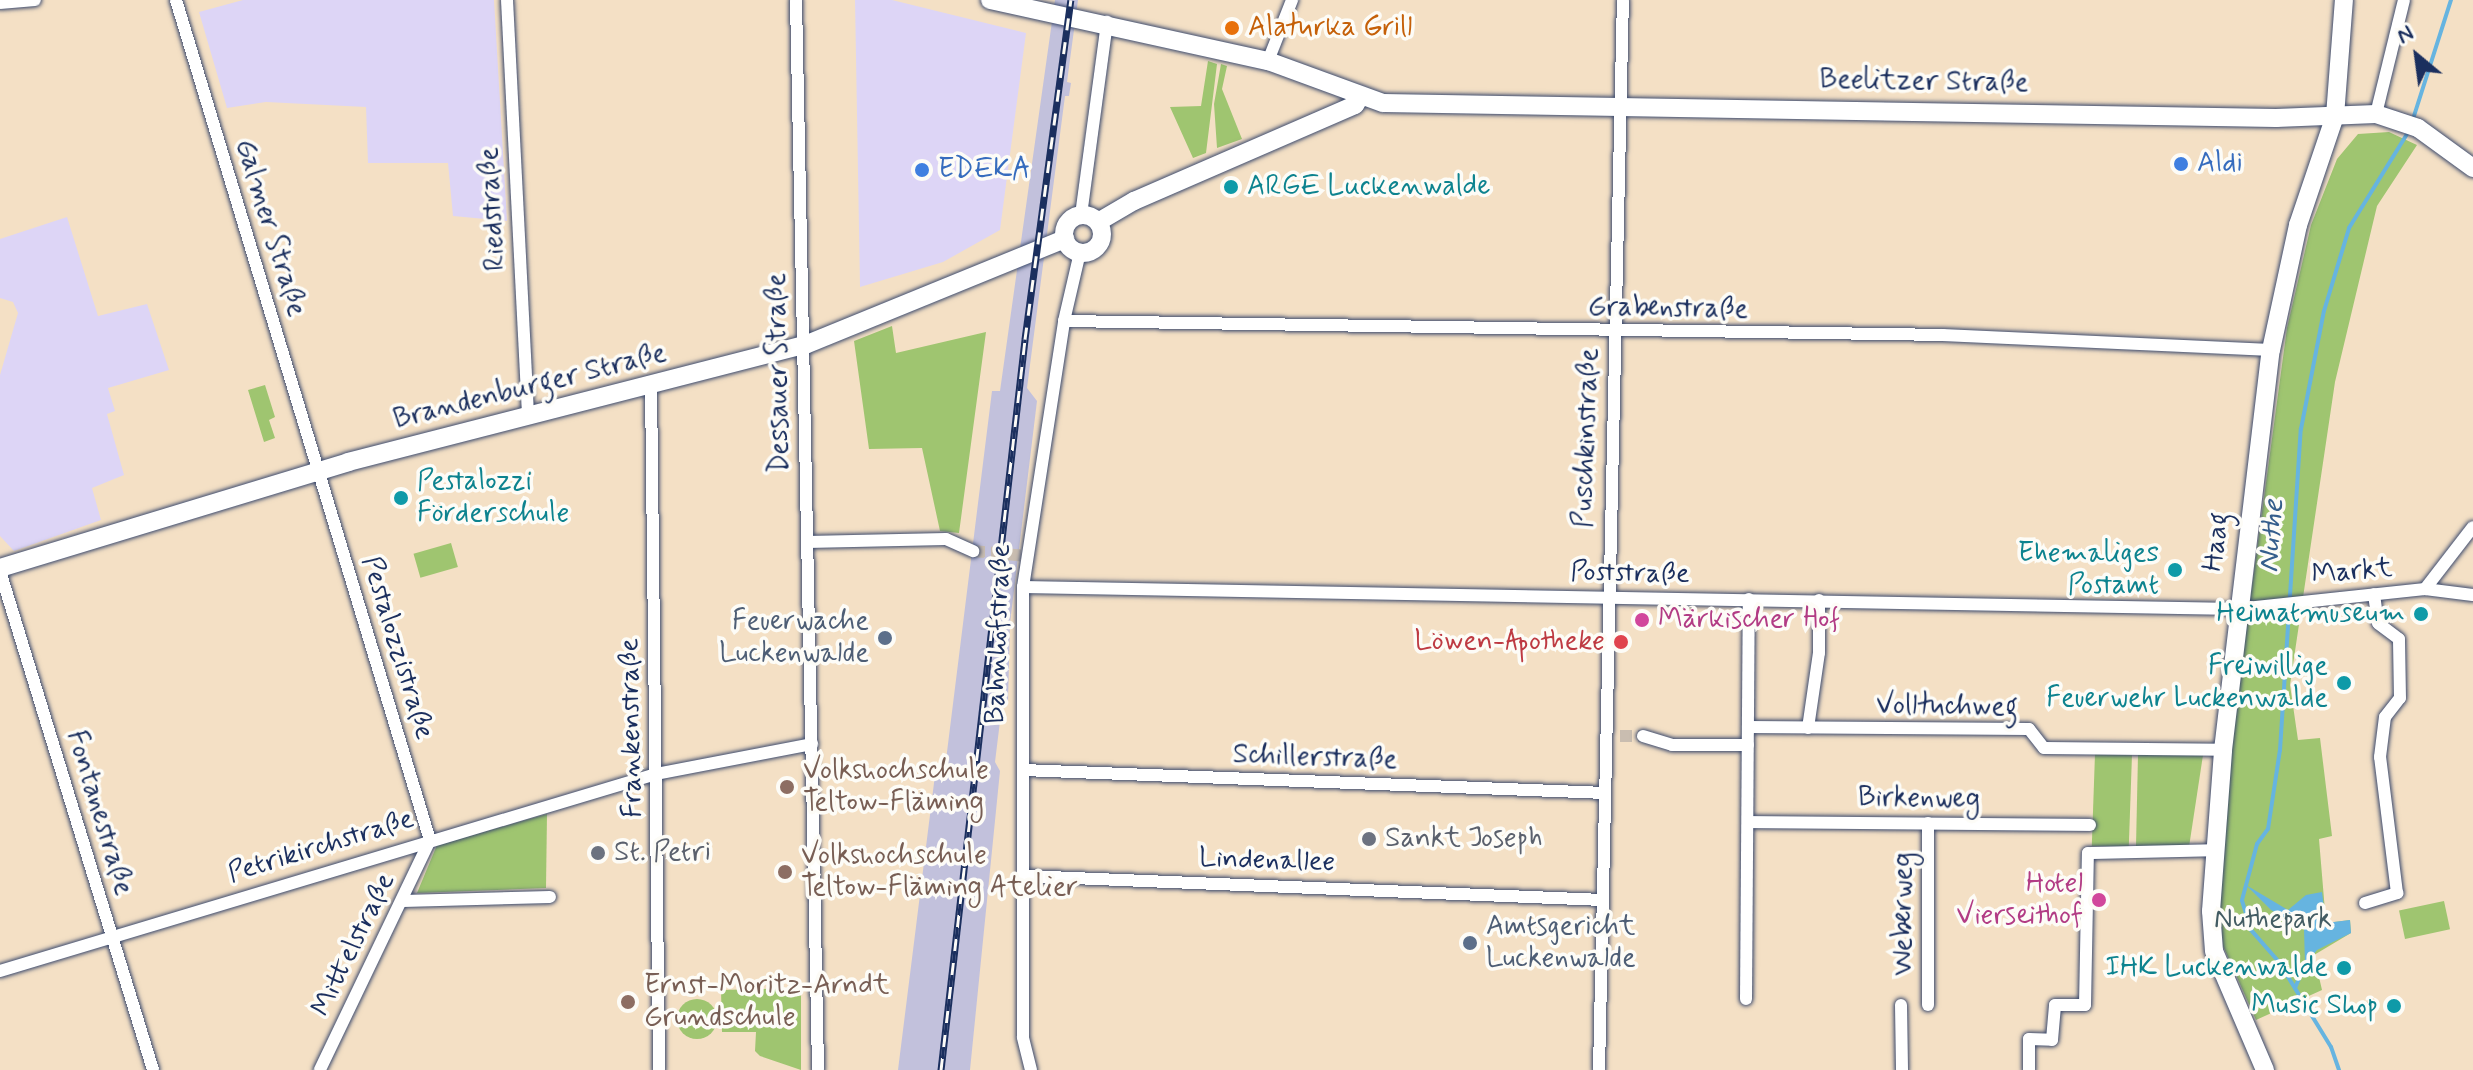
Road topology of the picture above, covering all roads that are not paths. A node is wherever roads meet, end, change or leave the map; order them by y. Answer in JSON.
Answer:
{"nodes":[{"id":1,"x":35,"y":0,"type":"edge"},
{"id":2,"x":176,"y":0,"type":"edge"},
{"id":3,"x":507,"y":0,"type":"edge"},
{"id":4,"x":796,"y":0,"type":"edge"},
{"id":5,"x":990,"y":0,"type":"edge"},
{"id":6,"x":1292,"y":0,"type":"edge"},
{"id":7,"x":1623,"y":0,"type":"edge"},
{"id":8,"x":2344,"y":0,"type":"edge"},
{"id":9,"x":2404,"y":0,"type":"edge"},
{"id":10,"x":0,"y":3,"type":"edge"},
{"id":11,"x":1107,"y":22,"type":"junction"},
{"id":12,"x":1268,"y":61,"type":"junction"},
{"id":13,"x":1360,"y":97,"type":"junction"},
{"id":14,"x":1621,"y":107,"type":"junction"},
{"id":15,"x":2376,"y":114,"type":"junction"},
{"id":16,"x":2335,"y":116,"type":"junction"},
{"id":17,"x":2473,"y":168,"type":"edge"},
{"id":18,"x":1090,"y":218,"type":"junction"},
{"id":19,"x":1065,"y":239,"type":"junction"},
{"id":20,"x":1080,"y":252,"type":"junction"},
{"id":21,"x":1064,"y":321,"type":"junction"},
{"id":22,"x":1614,"y":333,"type":"junction"},
{"id":23,"x":805,"y":345,"type":"junction"},
{"id":24,"x":2271,"y":350,"type":"junction"},
{"id":25,"x":651,"y":384,"type":"junction"},
{"id":26,"x":528,"y":416,"type":"junction"},
{"id":27,"x":318,"y":470,"type":"junction"},
{"id":28,"x":2473,"y":527,"type":"edge"},
{"id":29,"x":807,"y":542,"type":"junction"},
{"id":30,"x":973,"y":551,"type":"tunnel mouth"},
{"id":31,"x":0,"y":569,"type":"edge"},
{"id":32,"x":1023,"y":587,"type":"junction"},
{"id":33,"x":2425,"y":589,"type":"junction"},
{"id":34,"x":2374,"y":594,"type":"junction"},
{"id":35,"x":2473,"y":595,"type":"edge"},
{"id":36,"x":1606,"y":598,"type":"junction"},
{"id":37,"x":1749,"y":599,"type":"junction"},
{"id":38,"x":1819,"y":600,"type":"junction"},
{"id":39,"x":2237,"y":609,"type":"junction"},
{"id":40,"x":1748,"y":727,"type":"junction"},
{"id":41,"x":1808,"y":728,"type":"junction"},
{"id":42,"x":1606,"y":736,"type":"junction"},
{"id":43,"x":1620,"y":736,"type":"tunnel mouth"},
{"id":44,"x":1643,"y":736,"type":"tunnel mouth"},
{"id":45,"x":812,"y":744,"type":"junction"},
{"id":46,"x":1748,"y":745,"type":"junction"},
{"id":47,"x":2223,"y":750,"type":"junction"},
{"id":48,"x":1023,"y":770,"type":"junction"},
{"id":49,"x":656,"y":774,"type":"junction"},
{"id":50,"x":1605,"y":793,"type":"junction"},
{"id":51,"x":1748,"y":822,"type":"junction"},
{"id":52,"x":1928,"y":823,"type":"junction"},
{"id":53,"x":2090,"y":825,"type":"dead end"},
{"id":54,"x":430,"y":840,"type":"junction"},
{"id":55,"x":2217,"y":850,"type":"junction"},
{"id":56,"x":1025,"y":876,"type":"junction"},
{"id":57,"x":550,"y":897,"type":"dead end"},
{"id":58,"x":1603,"y":900,"type":"junction"},
{"id":59,"x":403,"y":901,"type":"junction"},
{"id":60,"x":2365,"y":903,"type":"dead end"},
{"id":61,"x":111,"y":935,"type":"junction"},
{"id":62,"x":0,"y":971,"type":"edge"},
{"id":63,"x":1746,"y":999,"type":"dead end"},
{"id":64,"x":1901,"y":1005,"type":"dead end"},
{"id":65,"x":1928,"y":1005,"type":"dead end"},
{"id":66,"x":153,"y":1070,"type":"edge"},
{"id":67,"x":320,"y":1070,"type":"edge"},
{"id":68,"x":659,"y":1070,"type":"edge"},
{"id":69,"x":818,"y":1070,"type":"edge"},
{"id":70,"x":1031,"y":1070,"type":"edge"},
{"id":71,"x":1599,"y":1070,"type":"edge"},
{"id":72,"x":1902,"y":1070,"type":"edge"},
{"id":73,"x":2029,"y":1070,"type":"edge"},
{"id":74,"x":2265,"y":1070,"type":"edge"}],
"edges":[{"from":1,"to":10,"type":"street"},
{"from":2,"to":27,"type":"street","name":"Galmer Straße"},
{"from":3,"to":26,"type":"street","name":"Riedstraße"},
{"from":4,"to":23,"type":"street","name":"Dessauer Straße"},
{"from":5,"to":11,"type":"main road","name":"Beelitzer Straße"},
{"from":6,"to":12,"type":"street"},
{"from":7,"to":14,"type":"street","name":"Puschkinstraße"},
{"from":8,"to":16,"type":"main road","name":"Haag"},
{"from":9,"to":15,"type":"street"},
{"from":11,"to":12,"type":"main road","name":"Beelitzer Straße"},
{"from":11,"to":18,"type":"street"},
{"from":12,"to":13,"type":"main road","name":"Beelitzer Straße"},
{"from":13,"to":14,"type":"main road","name":"Beelitzer Straße"},
{"from":13,"to":18,"type":"main road"},
{"from":14,"to":16,"type":"main road","name":"Beelitzer Straße"},
{"from":14,"to":22,"type":"street","name":"Puschkinstraße"},
{"from":15,"to":16,"type":"main road","name":"Beelitzer Straße"},
{"from":15,"to":17,"type":"main road","name":"Beelitzer Straße"},
{"from":16,"to":24,"type":"main road","name":"Haag"},
{"from":18,"to":19,"type":"main road"},
{"from":18,"to":20,"type":"main road"},
{"from":19,"to":20,"type":"main road"},
{"from":19,"to":23,"type":"main road","name":"Brandenburger Straße"},
{"from":20,"to":21,"type":"street","name":"Bahnhofstraße"},
{"from":21,"to":22,"type":"street","name":"Grabenstraße"},
{"from":21,"to":32,"type":"street","name":"Bahnhofstraße"},
{"from":22,"to":24,"type":"street","name":"Grabenstraße"},
{"from":22,"to":36,"type":"street","name":"Puschkinstraße"},
{"from":23,"to":25,"type":"main road","name":"Brandenburger Straße"},
{"from":23,"to":29,"type":"street","name":"Dessauer Straße"},
{"from":24,"to":39,"type":"main road","name":"Haag"},
{"from":25,"to":26,"type":"main road","name":"Brandenburger Straße"},
{"from":25,"to":49,"type":"street","name":"Frankenstraße"},
{"from":26,"to":27,"type":"main road","name":"Brandenburger Straße"},
{"from":27,"to":31,"type":"main road","name":"Brandenburger Straße"},
{"from":27,"to":54,"type":"street","name":"Pestalozzistraße"},
{"from":28,"to":33,"type":"street","name":"Markt"},
{"from":29,"to":30,"type":"street"},
{"from":29,"to":45,"type":"street","name":"Dessauer Straße"},
{"from":31,"to":61,"type":"street","name":"Fontanestraße"},
{"from":32,"to":36,"type":"street","name":"Poststraße"},
{"from":32,"to":48,"type":"street","name":"Bahnhofstraße"},
{"from":33,"to":34,"type":"street","name":"Markt"},
{"from":33,"to":35,"type":"street","name":"Markt"},
{"from":34,"to":39,"type":"street","name":"Markt"},
{"from":34,"to":60,"type":"street"},
{"from":36,"to":37,"type":"street","name":"Poststraße"},
{"from":36,"to":42,"type":"street","name":"Puschkinstraße"},
{"from":37,"to":38,"type":"street","name":"Poststraße"},
{"from":37,"to":40,"type":"street"},
{"from":38,"to":39,"type":"street","name":"Poststraße"},
{"from":38,"to":41,"type":"street"},
{"from":39,"to":47,"type":"main road","name":"Haag"},
{"from":40,"to":41,"type":"street","name":"Volltuchweg"},
{"from":40,"to":46,"type":"street"},
{"from":41,"to":47,"type":"street","name":"Volltuchweg"},
{"from":42,"to":43,"type":"street"},
{"from":42,"to":50,"type":"street","name":"Puschkinstraße"},
{"from":44,"to":46,"type":"street"},
{"from":45,"to":49,"type":"street"},
{"from":45,"to":69,"type":"street","name":"Dessauer Straße"},
{"from":46,"to":51,"type":"street"},
{"from":47,"to":55,"type":"main road","name":"Haag"},
{"from":48,"to":50,"type":"street","name":"Schillerstraße"},
{"from":48,"to":56,"type":"street","name":"Bahnhofstraße"},
{"from":49,"to":54,"type":"street","name":"Petrikirchstraße"},
{"from":49,"to":68,"type":"street","name":"Frankenstraße"},
{"from":50,"to":58,"type":"street","name":"Puschkinstraße"},
{"from":51,"to":52,"type":"street","name":"Birkenweg"},
{"from":51,"to":63,"type":"street"},
{"from":52,"to":53,"type":"street","name":"Birkenweg"},
{"from":52,"to":65,"type":"street","name":"Weberweg"},
{"from":54,"to":59,"type":"street","name":"Mittelstraße"},
{"from":54,"to":61,"type":"street","name":"Petrikirchstraße"},
{"from":55,"to":73,"type":"street"},
{"from":55,"to":74,"type":"main road","name":"Haag"},
{"from":56,"to":58,"type":"street","name":"Lindenallee"},
{"from":56,"to":70,"type":"street","name":"Bahnhofstraße"},
{"from":57,"to":59,"type":"street"},
{"from":58,"to":71,"type":"street","name":"Puschkinstraße"},
{"from":59,"to":67,"type":"street","name":"Mittelstraße"},
{"from":61,"to":62,"type":"street","name":"Petrikirchstraße"},
{"from":61,"to":66,"type":"street","name":"Fontanestraße"},
{"from":64,"to":72,"type":"street","name":"Weberweg"}]}
